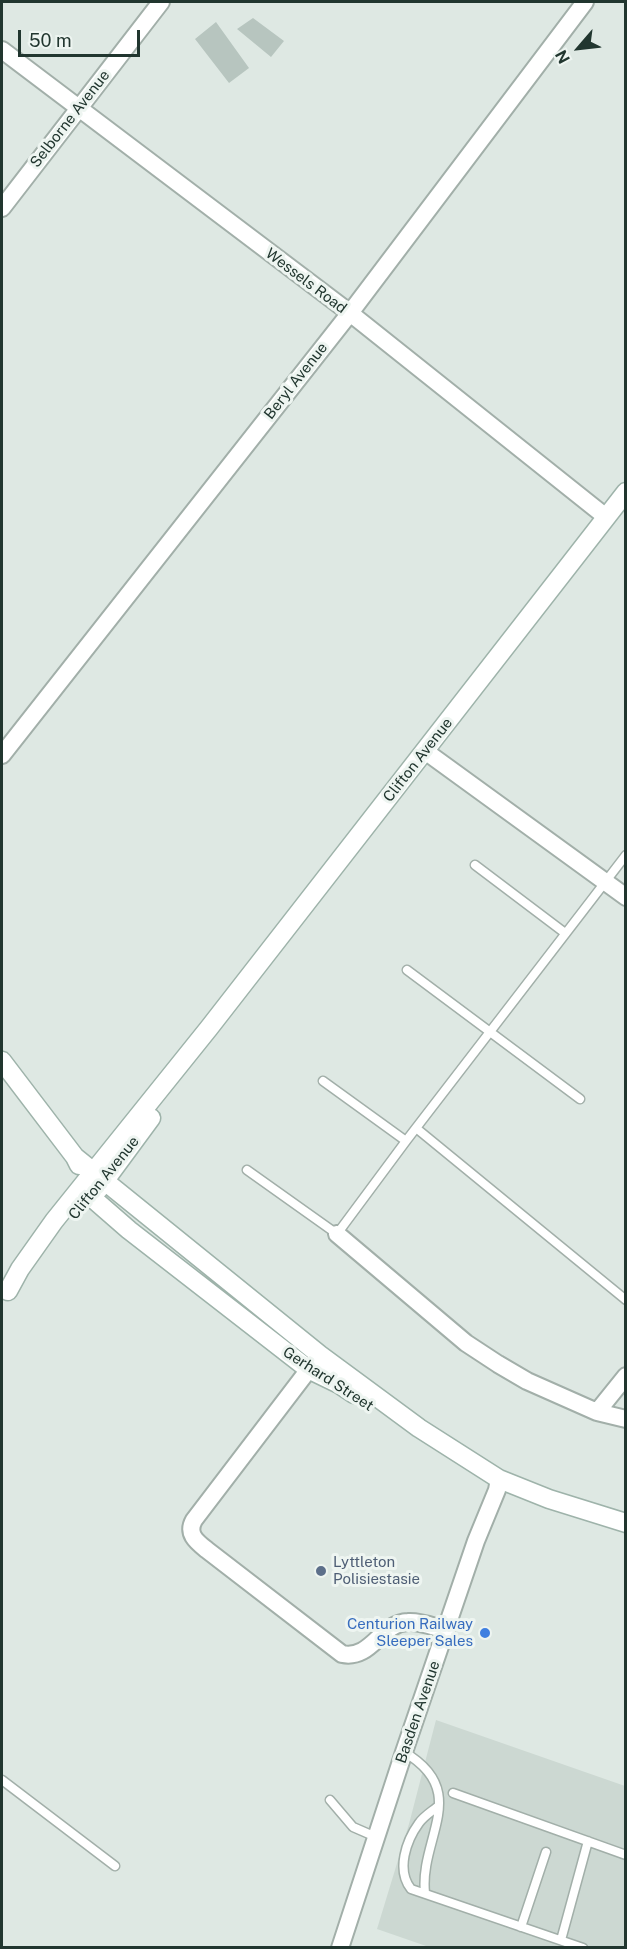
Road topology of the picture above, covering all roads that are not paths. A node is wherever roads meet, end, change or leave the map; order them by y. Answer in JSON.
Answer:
{"nodes":[{"id":1,"x":161,"y":2,"type":"edge"},
{"id":2,"x":585,"y":2,"type":"edge"},
{"id":3,"x":2,"y":50,"type":"edge"},
{"id":4,"x":78,"y":109,"type":"junction"},
{"id":5,"x":2,"y":208,"type":"edge"},
{"id":6,"x":350,"y":313,"type":"junction"},
{"id":7,"x":626,"y":492,"type":"edge"},
{"id":8,"x":606,"y":517,"type":"junction"},
{"id":9,"x":425,"y":751,"type":"junction"},
{"id":10,"x":2,"y":755,"type":"edge"},
{"id":11,"x":626,"y":855,"type":"edge"},
{"id":12,"x":475,"y":865,"type":"dead end"},
{"id":13,"x":604,"y":882,"type":"junction"},
{"id":14,"x":626,"y":897,"type":"edge"},
{"id":15,"x":565,"y":933,"type":"junction"},
{"id":16,"x":407,"y":970,"type":"dead end"},
{"id":17,"x":490,"y":1032,"type":"junction"},
{"id":18,"x":2,"y":1061,"type":"edge"},
{"id":19,"x":323,"y":1081,"type":"dead end"},
{"id":20,"x":580,"y":1099,"type":"dead end"},
{"id":21,"x":417,"y":1128,"type":"junction"},
{"id":22,"x":406,"y":1141,"type":"junction"},
{"id":23,"x":247,"y":1170,"type":"dead end"},
{"id":24,"x":94,"y":1182,"type":"junction"},
{"id":25,"x":337,"y":1234,"type":"junction"},
{"id":26,"x":5,"y":1295,"type":"edge"},
{"id":27,"x":626,"y":1300,"type":"edge"},
{"id":28,"x":320,"y":1355,"type":"junction"},
{"id":29,"x":308,"y":1369,"type":"junction"},
{"id":30,"x":626,"y":1376,"type":"edge"},
{"id":31,"x":597,"y":1412,"type":"junction"},
{"id":32,"x":626,"y":1419,"type":"edge"},
{"id":33,"x":498,"y":1484,"type":"junction"},
{"id":34,"x":626,"y":1522,"type":"edge"},
{"id":35,"x":626,"y":1531,"type":"edge"},
{"id":36,"x":446,"y":1630,"type":"junction"},
{"id":37,"x":404,"y":1752,"type":"junction"},
{"id":38,"x":2,"y":1780,"type":"edge"},
{"id":39,"x":453,"y":1793,"type":"dead end"},
{"id":40,"x":330,"y":1800,"type":"dead end"},
{"id":41,"x":437,"y":1807,"type":"junction"},
{"id":42,"x":376,"y":1837,"type":"junction"},
{"id":43,"x":588,"y":1841,"type":"junction"},
{"id":44,"x":546,"y":1852,"type":"dead end"},
{"id":45,"x":626,"y":1855,"type":"edge"},
{"id":46,"x":115,"y":1866,"type":"dead end"},
{"id":47,"x":424,"y":1893,"type":"junction"},
{"id":48,"x":521,"y":1926,"type":"junction"},
{"id":49,"x":561,"y":1940,"type":"junction"},
{"id":50,"x":340,"y":1947,"type":"edge"},
{"id":51,"x":583,"y":1947,"type":"edge"}],
"edges":[{"from":1,"to":4,"type":"street","name":"Selborne Avenue"},
{"from":2,"to":6,"type":"street","name":"Beryl Avenue"},
{"from":3,"to":4,"type":"street","name":"Wessels Road"},
{"from":4,"to":5,"type":"street","name":"Selborne Avenue"},
{"from":4,"to":6,"type":"street","name":"Wessels Road"},
{"from":6,"to":8,"type":"street","name":"Wessels Road"},
{"from":6,"to":10,"type":"street","name":"Beryl Avenue"},
{"from":7,"to":8,"type":"street","name":"Clifton Avenue"},
{"from":8,"to":9,"type":"street","name":"Clifton Avenue"},
{"from":9,"to":13,"type":"street"},
{"from":9,"to":24,"type":"street","name":"Clifton Avenue"},
{"from":11,"to":13,"type":"lane"},
{"from":12,"to":15,"type":"lane"},
{"from":13,"to":14,"type":"street"},
{"from":13,"to":15,"type":"lane"},
{"from":15,"to":17,"type":"lane"},
{"from":16,"to":17,"type":"lane"},
{"from":17,"to":20,"type":"lane"},
{"from":17,"to":21,"type":"lane"},
{"from":18,"to":24,"type":"street"},
{"from":19,"to":22,"type":"lane"},
{"from":21,"to":22,"type":"lane"},
{"from":21,"to":27,"type":"lane"},
{"from":22,"to":25,"type":"lane"},
{"from":23,"to":25,"type":"lane"},
{"from":24,"to":26,"type":"street","name":"Clifton Avenue"},
{"from":24,"to":28,"type":"street","name":"Gerhard Street"},
{"from":24,"to":29,"type":"street","name":"Gerhard Street"},
{"from":25,"to":31,"type":"street"},
{"from":28,"to":29,"type":"street"},
{"from":28,"to":33,"type":"street","name":"Gerhard Street"},
{"from":29,"to":33,"type":"street","name":"Gerhard Street"},
{"from":29,"to":36,"type":"street"},
{"from":30,"to":31,"type":"street"},
{"from":31,"to":32,"type":"street"},
{"from":33,"to":34,"type":"street","name":"Gerhard Street"},
{"from":33,"to":35,"type":"street","name":"Gerhard Street"},
{"from":33,"to":36,"type":"street","name":"Basden Avenue"},
{"from":36,"to":37,"type":"street","name":"Basden Avenue"},
{"from":37,"to":41,"type":"lane"},
{"from":37,"to":42,"type":"street","name":"Basden Avenue"},
{"from":38,"to":46,"type":"lane"},
{"from":39,"to":43,"type":"lane"},
{"from":40,"to":42,"type":"lane"},
{"from":41,"to":47,"type":"lane"},
{"from":41,"to":47,"type":"lane"},
{"from":42,"to":50,"type":"street","name":"Basden Avenue"},
{"from":43,"to":45,"type":"lane"},
{"from":43,"to":49,"type":"lane"},
{"from":44,"to":48,"type":"lane"},
{"from":47,"to":48,"type":"lane"},
{"from":48,"to":49,"type":"lane"},
{"from":49,"to":51,"type":"lane"}]}
